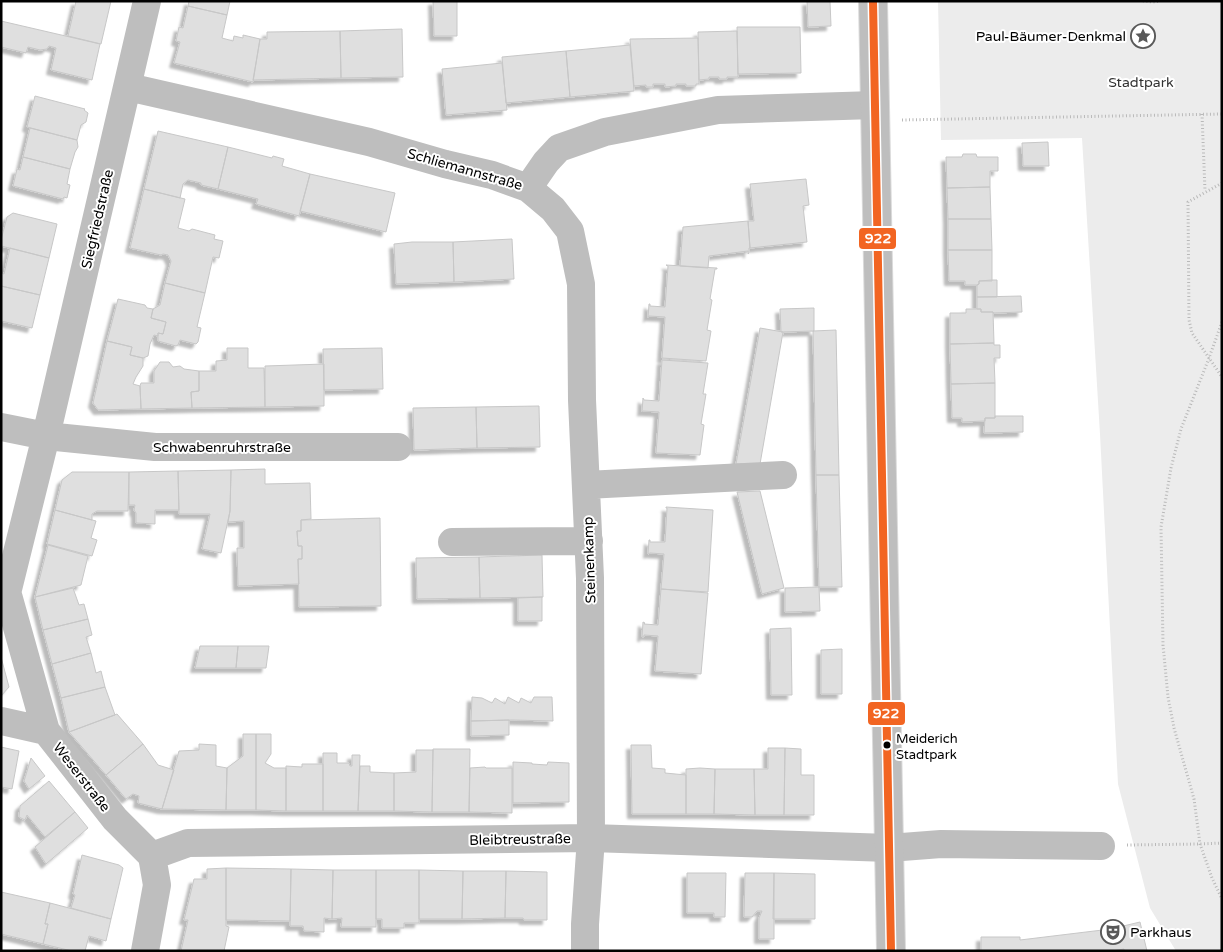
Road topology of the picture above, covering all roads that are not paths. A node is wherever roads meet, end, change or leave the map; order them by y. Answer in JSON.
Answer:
{"nodes":[{"id":1,"x":147,"y":1,"type":"edge"},
{"id":2,"x":872,"y":1,"type":"edge"},
{"id":3,"x":128,"y":87,"type":"junction"},
{"id":4,"x":875,"y":113,"type":"junction"},
{"id":5,"x":528,"y":188,"type":"junction"},
{"id":6,"x":1,"y":427,"type":"edge"},
{"id":7,"x":46,"y":436,"type":"junction"},
{"id":8,"x":398,"y":447,"type":"dead end"},
{"id":9,"x":783,"y":474,"type":"dead end"},
{"id":10,"x":586,"y":485,"type":"junction"},
{"id":11,"x":588,"y":541,"type":"junction"},
{"id":12,"x":452,"y":542,"type":"dead end"},
{"id":13,"x":4,"y":582,"type":"edge"},
{"id":14,"x":1,"y":722,"type":"edge"},
{"id":15,"x":46,"y":731,"type":"junction"},
{"id":16,"x":592,"y":838,"type":"junction"},
{"id":17,"x":1101,"y":846,"type":"road end"},
{"id":18,"x":889,"y":848,"type":"junction"},
{"id":19,"x":152,"y":856,"type":"junction"},
{"id":20,"x":145,"y":951,"type":"edge"},
{"id":21,"x":585,"y":951,"type":"edge"},
{"id":22,"x":891,"y":951,"type":"edge"}],
"edges":[{"from":1,"to":3,"type":"street","name":"Siegfriedstraße"},
{"from":2,"to":4,"type":"street"},
{"from":3,"to":5,"type":"street","name":"Schliemannstraße"},
{"from":3,"to":7,"type":"street","name":"Siegfriedstraße"},
{"from":4,"to":5,"type":"street","name":"Schliemannstraße"},
{"from":4,"to":18,"type":"street"},
{"from":5,"to":10,"type":"street","name":"Steinenkamp"},
{"from":6,"to":7,"type":"street"},
{"from":7,"to":8,"type":"street","name":"Schwabenruhrstraße"},
{"from":7,"to":13,"type":"street","name":"Weserstraße"},
{"from":9,"to":10,"type":"street"},
{"from":10,"to":11,"type":"street","name":"Steinenkamp"},
{"from":11,"to":12,"type":"street"},
{"from":11,"to":16,"type":"street","name":"Steinenkamp"},
{"from":13,"to":15,"type":"street","name":"Weserstraße"},
{"from":14,"to":15,"type":"street"},
{"from":15,"to":19,"type":"street","name":"Weserstraße"},
{"from":16,"to":18,"type":"street","name":"Bleibtreustraße"},
{"from":16,"to":19,"type":"street","name":"Bleibtreustraße"},
{"from":16,"to":21,"type":"street","name":"Steinenkamp"},
{"from":17,"to":18,"type":"street","name":"Bleibtreustraße"},
{"from":18,"to":22,"type":"street"},
{"from":19,"to":20,"type":"street"}]}
